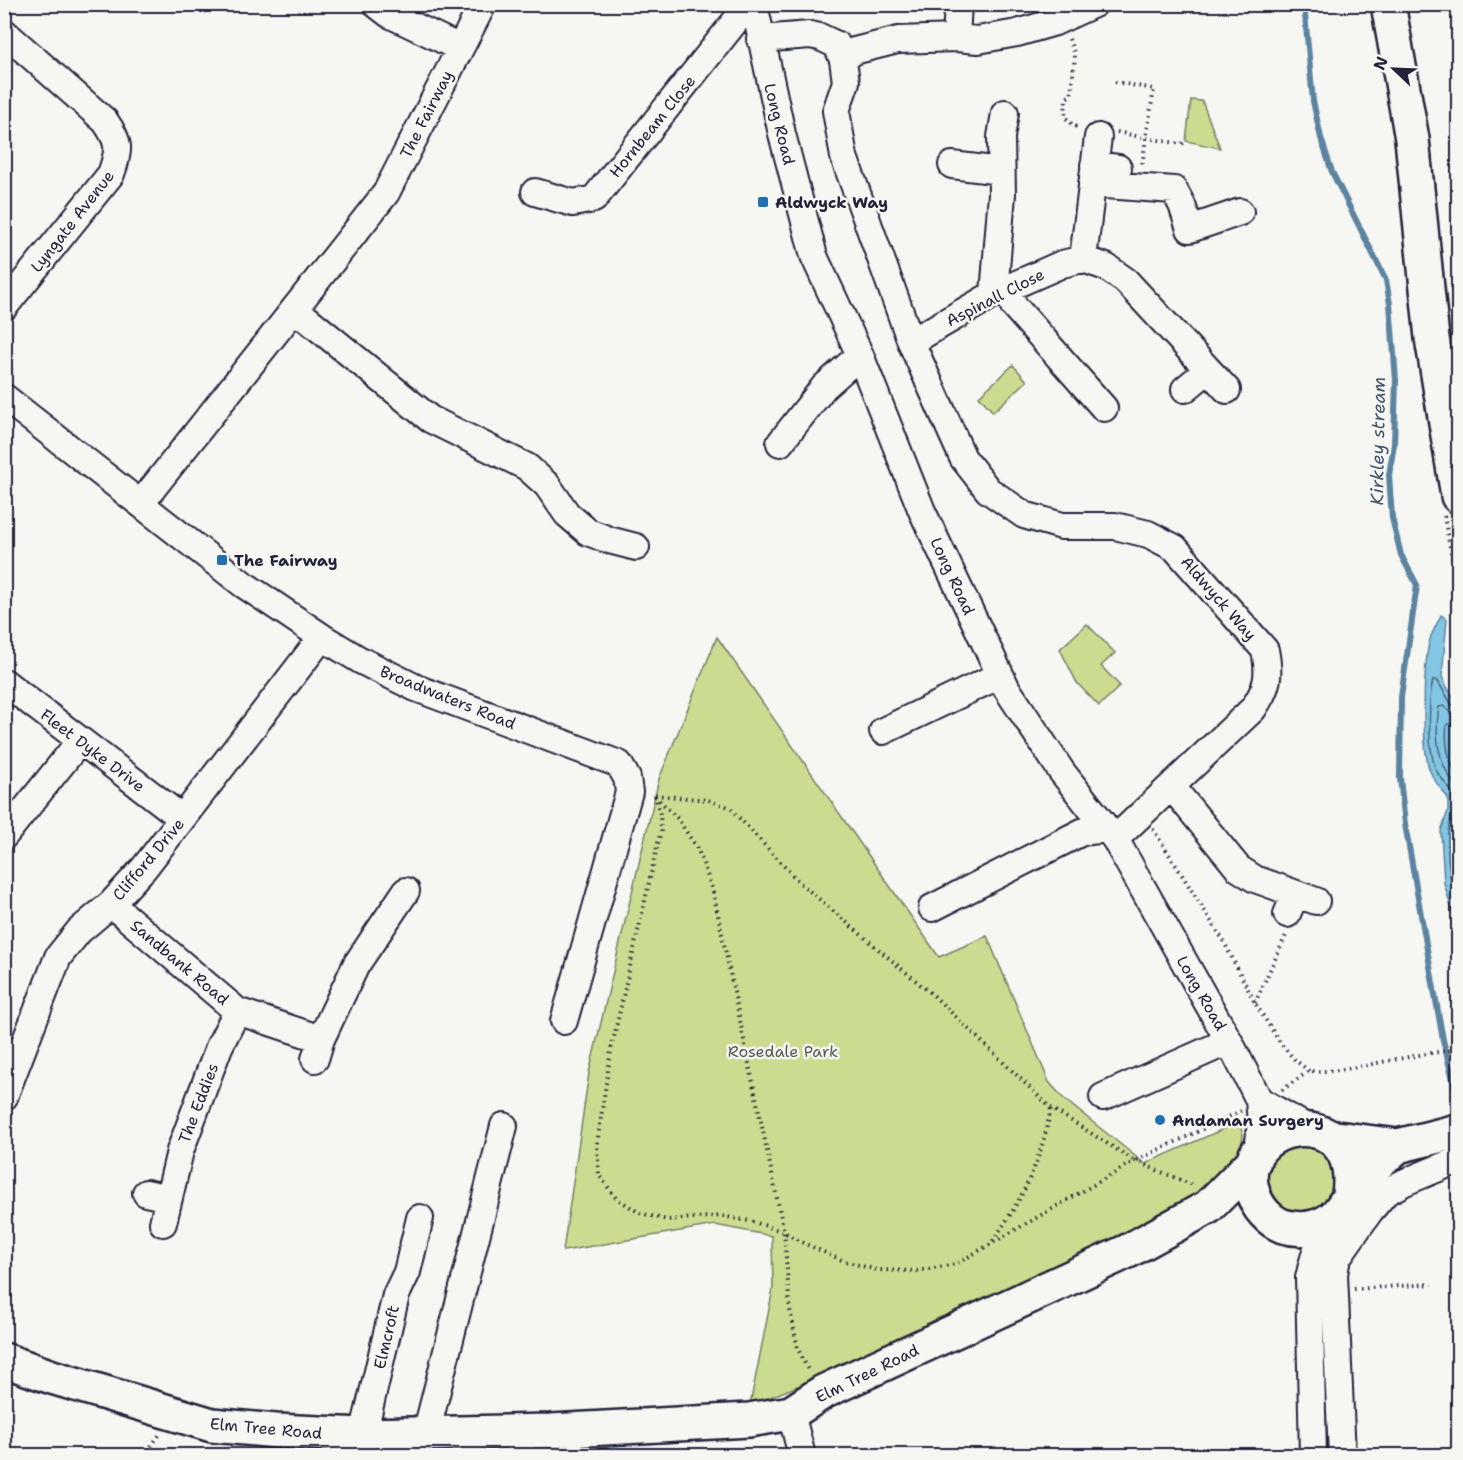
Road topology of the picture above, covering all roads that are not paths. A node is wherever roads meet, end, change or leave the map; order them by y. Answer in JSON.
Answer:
{"nodes":[{"id":1,"x":376,"y":4,"type":"edge"},
{"id":2,"x":483,"y":4,"type":"edge"},
{"id":3,"x":748,"y":4,"type":"edge"},
{"id":4,"x":754,"y":4,"type":"edge"},
{"id":5,"x":958,"y":4,"type":"edge"},
{"id":6,"x":1388,"y":4,"type":"edge"},
{"id":7,"x":1397,"y":4,"type":"edge"},
{"id":8,"x":1080,"y":9,"type":"edge"},
{"id":9,"x":4,"y":32,"type":"edge"},
{"id":10,"x":956,"y":38,"type":"junction"},
{"id":11,"x":760,"y":39,"type":"junction"},
{"id":12,"x":460,"y":48,"type":"junction"},
{"id":13,"x":843,"y":60,"type":"junction"},
{"id":14,"x":1005,"y":113,"type":"dead end"},
{"id":15,"x":1097,"y":132,"type":"road end"},
{"id":16,"x":952,"y":165,"type":"dead end"},
{"id":17,"x":1001,"y":171,"type":"junction"},
{"id":18,"x":1101,"y":173,"type":"junction"},
{"id":19,"x":534,"y":192,"type":"dead end"},
{"id":20,"x":1240,"y":212,"type":"dead end"},
{"id":21,"x":1083,"y":259,"type":"junction"},
{"id":22,"x":1000,"y":291,"type":"junction"},
{"id":23,"x":4,"y":307,"type":"edge"},
{"id":24,"x":294,"y":309,"type":"junction"},
{"id":25,"x":911,"y":342,"type":"junction"},
{"id":26,"x":860,"y":355,"type":"junction"},
{"id":27,"x":1208,"y":370,"type":"junction"},
{"id":28,"x":1185,"y":389,"type":"dead end"},
{"id":29,"x":1227,"y":390,"type":"dead end"},
{"id":30,"x":1458,"y":392,"type":"edge"},
{"id":31,"x":4,"y":397,"type":"edge"},
{"id":32,"x":1104,"y":408,"type":"dead end"},
{"id":33,"x":780,"y":443,"type":"dead end"},
{"id":34,"x":1458,"y":496,"type":"edge"},
{"id":35,"x":141,"y":503,"type":"junction"},
{"id":36,"x":636,"y":547,"type":"dead end"},
{"id":37,"x":322,"y":637,"type":"junction"},
{"id":38,"x":1000,"y":675,"type":"junction"},
{"id":39,"x":4,"y":682,"type":"edge"},
{"id":40,"x":884,"y":731,"type":"dead end"},
{"id":41,"x":80,"y":741,"type":"junction"},
{"id":42,"x":1172,"y":787,"type":"junction"},
{"id":43,"x":182,"y":818,"type":"junction"},
{"id":44,"x":7,"y":829,"type":"edge"},
{"id":45,"x":1110,"y":834,"type":"junction"},
{"id":46,"x":406,"y":891,"type":"dead end"},
{"id":47,"x":1301,"y":902,"type":"road end"},
{"id":48,"x":111,"y":903,"type":"junction"},
{"id":49,"x":932,"y":908,"type":"dead end"},
{"id":50,"x":562,"y":1005,"type":"dead end"},
{"id":51,"x":237,"y":1011,"type":"junction"},
{"id":52,"x":1229,"y":1041,"type":"junction"},
{"id":53,"x":11,"y":1060,"type":"edge"},
{"id":54,"x":4,"y":1097,"type":"edge"},
{"id":55,"x":1103,"y":1097,"type":"dead end"},
{"id":56,"x":1259,"y":1100,"type":"junction"},
{"id":57,"x":504,"y":1126,"type":"dead end"},
{"id":58,"x":1458,"y":1131,"type":"edge"},
{"id":59,"x":1320,"y":1133,"type":"junction"},
{"id":60,"x":1398,"y":1146,"type":"junction"},
{"id":61,"x":1256,"y":1157,"type":"junction"},
{"id":62,"x":1458,"y":1160,"type":"edge"},
{"id":63,"x":1342,"y":1205,"type":"junction"},
{"id":64,"x":1208,"y":1208,"type":"junction"},
{"id":65,"x":1274,"y":1221,"type":"junction"},
{"id":66,"x":163,"y":1223,"type":"dead end"},
{"id":67,"x":415,"y":1233,"type":"dead end"},
{"id":68,"x":1309,"y":1278,"type":"junction"},
{"id":69,"x":4,"y":1360,"type":"edge"},
{"id":70,"x":791,"y":1413,"type":"junction"},
{"id":71,"x":363,"y":1435,"type":"junction"},
{"id":72,"x":428,"y":1435,"type":"junction"},
{"id":73,"x":521,"y":1444,"type":"edge"},
{"id":74,"x":802,"y":1455,"type":"edge"},
{"id":75,"x":1313,"y":1455,"type":"edge"},
{"id":76,"x":1342,"y":1455,"type":"edge"}],
"edges":[{"from":1,"to":12,"type":"street"},
{"from":2,"to":12,"type":"street","name":"The Fairway"},
{"from":3,"to":19,"type":"street","name":"Hornbeam Close"},
{"from":4,"to":11,"type":"street","name":"Long Road"},
{"from":5,"to":10,"type":"street"},
{"from":6,"to":34,"type":"highway"},
{"from":7,"to":30,"type":"highway"},
{"from":8,"to":10,"type":"street"},
{"from":9,"to":23,"type":"street","name":"Lyngate Avenue"},
{"from":10,"to":13,"type":"street"},
{"from":11,"to":13,"type":"street"},
{"from":11,"to":26,"type":"street","name":"Long Road"},
{"from":12,"to":24,"type":"street","name":"The Fairway"},
{"from":13,"to":25,"type":"street","name":"Aldwyck Way"},
{"from":14,"to":17,"type":"street"},
{"from":15,"to":18,"type":"street"},
{"from":16,"to":17,"type":"street"},
{"from":17,"to":22,"type":"street"},
{"from":18,"to":20,"type":"street"},
{"from":18,"to":21,"type":"street"},
{"from":21,"to":22,"type":"street","name":"Aspinall Close"},
{"from":21,"to":27,"type":"street"},
{"from":22,"to":25,"type":"street","name":"Aspinall Close"},
{"from":22,"to":32,"type":"street"},
{"from":24,"to":35,"type":"street","name":"The Fairway"},
{"from":24,"to":36,"type":"street"},
{"from":25,"to":42,"type":"street","name":"Aldwyck Way"},
{"from":26,"to":33,"type":"street"},
{"from":26,"to":38,"type":"street","name":"Long Road"},
{"from":27,"to":28,"type":"street"},
{"from":27,"to":29,"type":"street"},
{"from":31,"to":35,"type":"street","name":"Broadwaters Road"},
{"from":35,"to":37,"type":"street","name":"Broadwaters Road"},
{"from":37,"to":43,"type":"street","name":"Clifford Drive"},
{"from":37,"to":50,"type":"street","name":"Broadwaters Road"},
{"from":38,"to":40,"type":"street"},
{"from":38,"to":45,"type":"street","name":"Long Road"},
{"from":39,"to":41,"type":"street","name":"Fleet Dyke Drive"},
{"from":41,"to":43,"type":"street","name":"Fleet Dyke Drive"},
{"from":41,"to":44,"type":"street"},
{"from":42,"to":45,"type":"street","name":"Aldwyck Way"},
{"from":42,"to":47,"type":"street"},
{"from":43,"to":48,"type":"street","name":"Clifford Drive"},
{"from":45,"to":49,"type":"street"},
{"from":45,"to":52,"type":"street","name":"Long Road"},
{"from":46,"to":51,"type":"street","name":"Sandbank Road"},
{"from":48,"to":51,"type":"street","name":"Sandbank Road"},
{"from":48,"to":53,"type":"street","name":"Clifford Drive"},
{"from":51,"to":66,"type":"street","name":"The Eddies"},
{"from":52,"to":55,"type":"street"},
{"from":52,"to":56,"type":"street","name":"Long Road"},
{"from":53,"to":54,"type":"street","name":"Clifford Drive"},
{"from":56,"to":59,"type":"street"},
{"from":56,"to":61,"type":"street","name":"Long Road"},
{"from":57,"to":72,"type":"street"},
{"from":58,"to":60,"type":"highway"},
{"from":59,"to":60,"type":"highway"},
{"from":59,"to":61,"type":"highway"},
{"from":59,"to":63,"type":"highway"},
{"from":60,"to":63,"type":"highway"},
{"from":61,"to":64,"type":"highway","name":"Elm Tree Road"},
{"from":61,"to":65,"type":"highway"},
{"from":62,"to":76,"type":"street"},
{"from":63,"to":65,"type":"highway"},
{"from":63,"to":68,"type":"street"},
{"from":64,"to":65,"type":"highway","name":"Elm Tree Road"},
{"from":64,"to":70,"type":"highway","name":"Elm Tree Road"},
{"from":65,"to":68,"type":"street"},
{"from":67,"to":71,"type":"street","name":"Elmcroft"},
{"from":68,"to":75,"type":"street"},
{"from":69,"to":71,"type":"highway","name":"Elm Tree Road"},
{"from":70,"to":73,"type":"highway","name":"Elm Tree Road"},
{"from":70,"to":74,"type":"street"},
{"from":71,"to":72,"type":"highway","name":"Elm Tree Road"},
{"from":72,"to":73,"type":"highway","name":"Elm Tree Road"}]}
